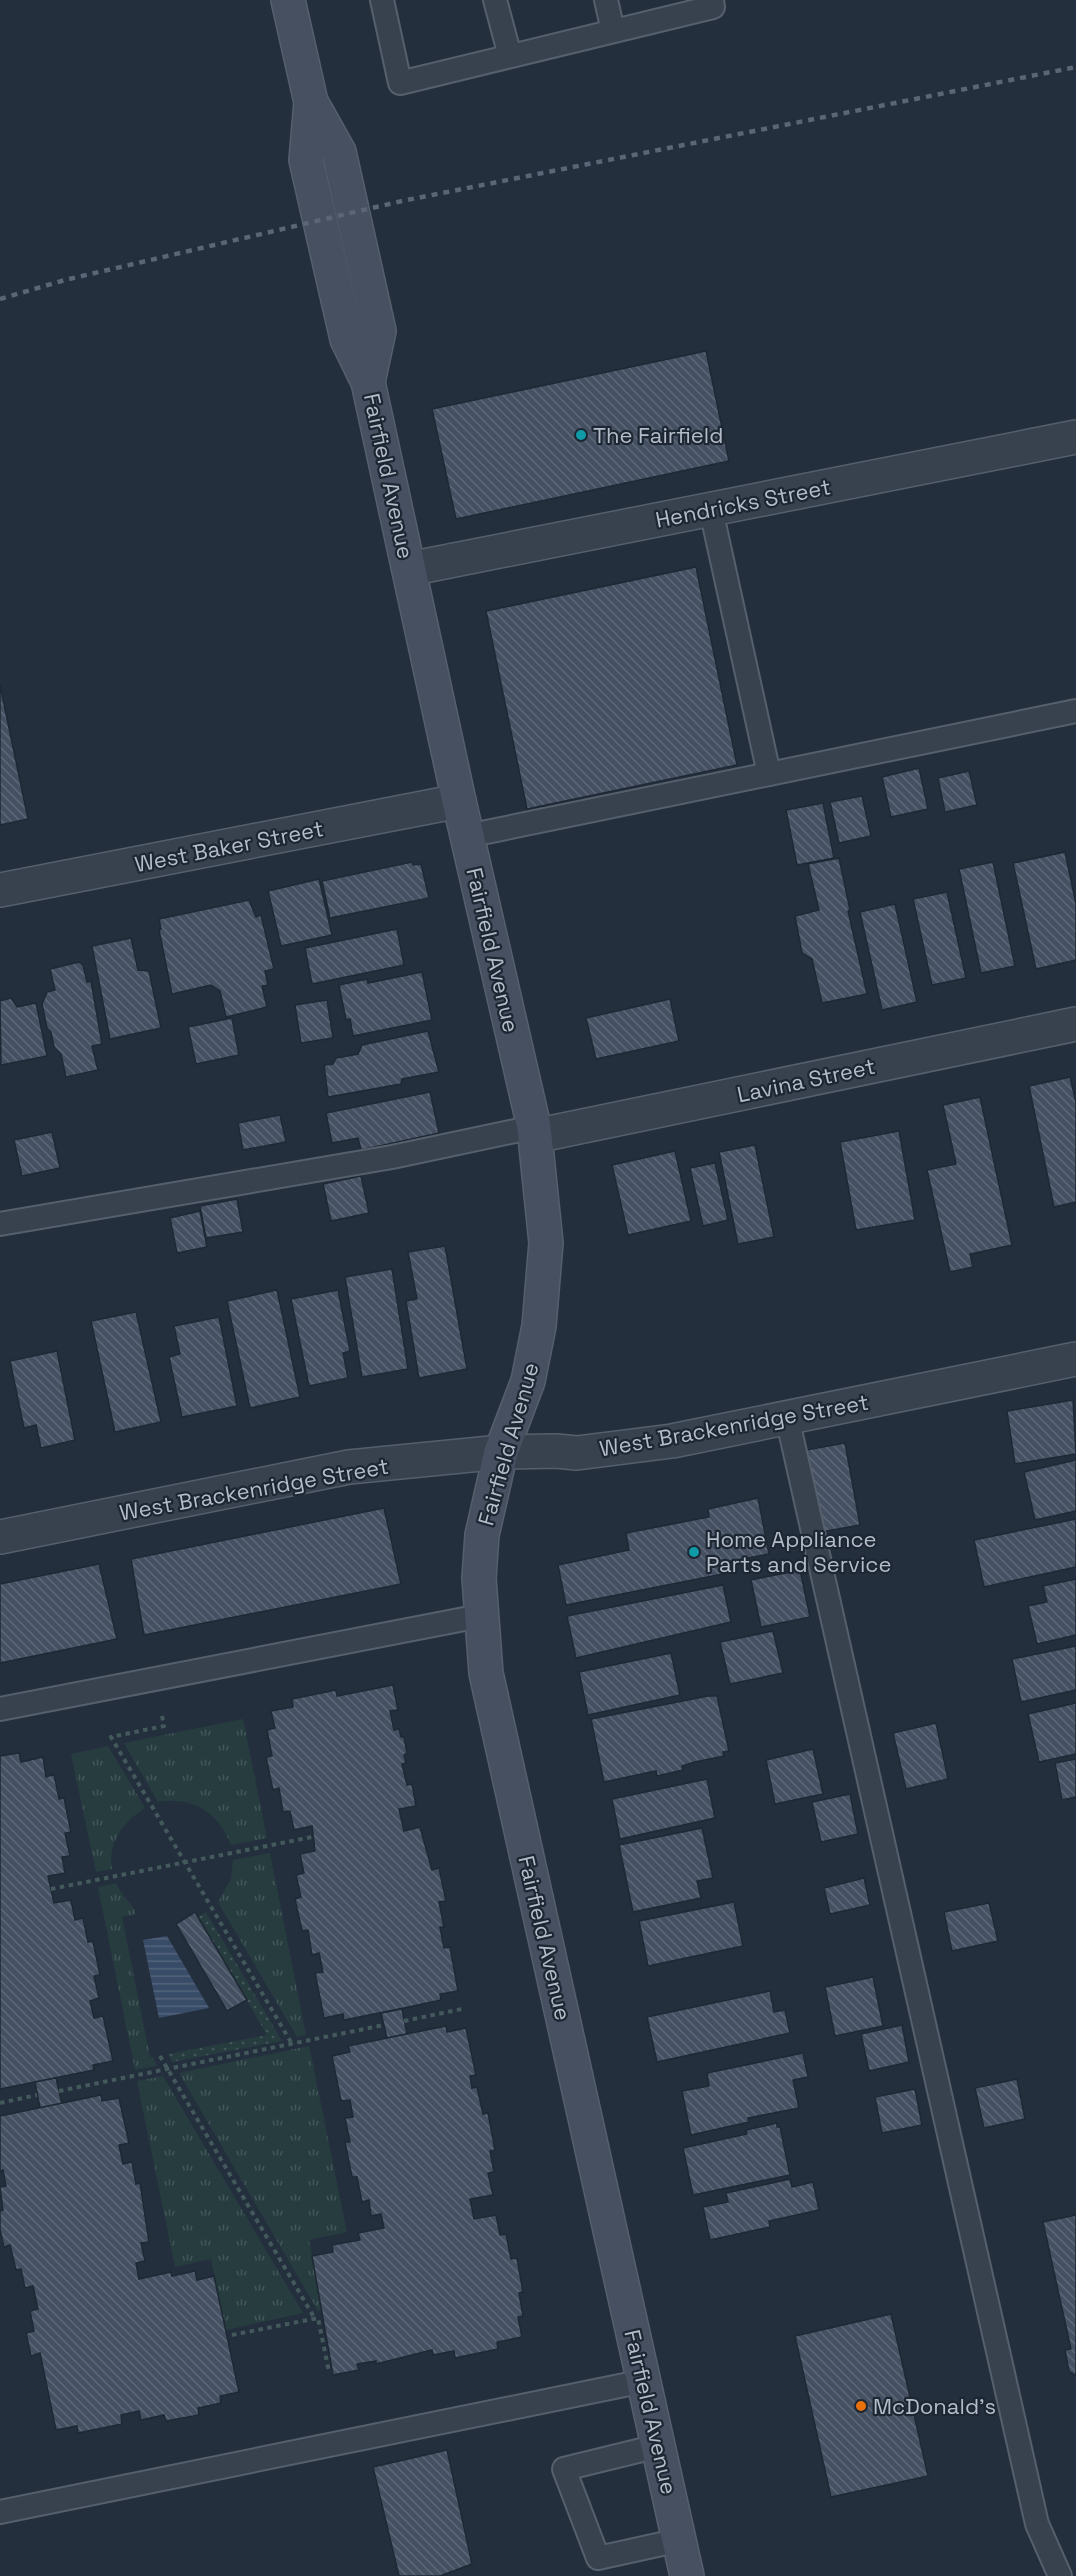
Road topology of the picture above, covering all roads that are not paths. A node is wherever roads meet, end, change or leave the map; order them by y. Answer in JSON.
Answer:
{"nodes":[{"id":1,"x":288,"y":0,"type":"edge"},
{"id":2,"x":382,"y":0,"type":"edge"},
{"id":3,"x":495,"y":0,"type":"edge"},
{"id":4,"x":606,"y":0,"type":"edge"},
{"id":5,"x":712,"y":0,"type":"edge"},
{"id":6,"x":613,"y":31,"type":"junction"},
{"id":7,"x":510,"y":56,"type":"junction"},
{"id":8,"x":1076,"y":437,"type":"edge"},
{"id":9,"x":711,"y":510,"type":"junction"},
{"id":10,"x":409,"y":569,"type":"junction"},
{"id":11,"x":1076,"y":711,"type":"edge"},
{"id":12,"x":769,"y":774,"type":"junction"},
{"id":13,"x":459,"y":801,"type":"junction"},
{"id":14,"x":467,"y":836,"type":"junction"},
{"id":15,"x":0,"y":890,"type":"edge"},
{"id":16,"x":1076,"y":1024,"type":"edge"},
{"id":17,"x":535,"y":1131,"type":"junction"},
{"id":18,"x":0,"y":1224,"type":"edge"},
{"id":19,"x":1076,"y":1359,"type":"edge"},
{"id":20,"x":787,"y":1417,"type":"junction"},
{"id":21,"x":501,"y":1452,"type":"junction"},
{"id":22,"x":0,"y":1537,"type":"edge"},
{"id":23,"x":480,"y":1616,"type":"junction"},
{"id":24,"x":0,"y":1709,"type":"edge"},
{"id":25,"x":644,"y":2381,"type":"junction"},
{"id":26,"x":658,"y":2446,"type":"junction"},
{"id":27,"x":0,"y":2512,"type":"edge"},
{"id":28,"x":680,"y":2540,"type":"junction"},
{"id":29,"x":602,"y":2567,"type":"edge"},
{"id":30,"x":687,"y":2576,"type":"edge"},
{"id":31,"x":1060,"y":2576,"type":"edge"}],
"edges":[{"from":1,"to":10,"type":"main road","name":"Fairfield Avenue"},
{"from":2,"to":7,"type":"lane"},
{"from":3,"to":7,"type":"lane"},
{"from":4,"to":6,"type":"lane"},
{"from":5,"to":6,"type":"lane"},
{"from":6,"to":7,"type":"lane"},
{"from":8,"to":9,"type":"street","name":"Hendricks Street"},
{"from":9,"to":10,"type":"street","name":"Hendricks Street"},
{"from":9,"to":12,"type":"lane"},
{"from":10,"to":13,"type":"main road","name":"Fairfield Avenue"},
{"from":11,"to":12,"type":"lane"},
{"from":12,"to":14,"type":"lane"},
{"from":13,"to":14,"type":"main road","name":"Fairfield Avenue"},
{"from":13,"to":15,"type":"street","name":"West Baker Street"},
{"from":14,"to":17,"type":"main road","name":"Fairfield Avenue"},
{"from":16,"to":17,"type":"street","name":"Lavina Street"},
{"from":17,"to":18,"type":"lane"},
{"from":17,"to":21,"type":"main road","name":"Fairfield Avenue"},
{"from":19,"to":20,"type":"street","name":"West Brackenridge Street"},
{"from":20,"to":21,"type":"street","name":"West Brackenridge Street"},
{"from":20,"to":31,"type":"lane"},
{"from":21,"to":22,"type":"street","name":"West Brackenridge Street"},
{"from":21,"to":23,"type":"main road","name":"Fairfield Avenue"},
{"from":23,"to":24,"type":"lane"},
{"from":23,"to":25,"type":"main road","name":"Fairfield Avenue"},
{"from":25,"to":26,"type":"main road","name":"Fairfield Avenue"},
{"from":25,"to":27,"type":"lane"},
{"from":26,"to":28,"type":"main road","name":"Fairfield Avenue"},
{"from":26,"to":29,"type":"lane"},
{"from":28,"to":29,"type":"lane"},
{"from":28,"to":30,"type":"main road","name":"Fairfield Avenue"}]}
